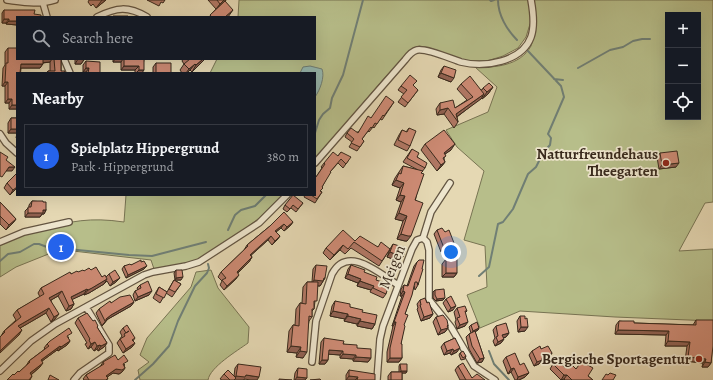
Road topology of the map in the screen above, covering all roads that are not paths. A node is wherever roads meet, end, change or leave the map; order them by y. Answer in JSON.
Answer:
{"nodes":[{"id":1,"x":7,"y":0,"type":"edge"},
{"id":2,"x":55,"y":0,"type":"edge"},
{"id":3,"x":531,"y":0,"type":"edge"},
{"id":4,"x":43,"y":3,"type":"junction"},
{"id":5,"x":47,"y":16,"type":"edge"},
{"id":6,"x":99,"y":16,"type":"edge"},
{"id":7,"x":145,"y":16,"type":"edge"},
{"id":8,"x":64,"y":60,"type":"edge"},
{"id":9,"x":70,"y":72,"type":"edge"},
{"id":10,"x":0,"y":134,"type":"edge"},
{"id":11,"x":16,"y":152,"type":"edge"},
{"id":12,"x":316,"y":162,"type":"edge"},
{"id":13,"x":450,"y":183,"type":"dead end"},
{"id":14,"x":286,"y":196,"type":"edge"},
{"id":15,"x":69,"y":222,"type":"dead end"},
{"id":16,"x":423,"y":238,"type":"junction"},
{"id":17,"x":0,"y":242,"type":"edge"},
{"id":18,"x":398,"y":285,"type":"junction"},
{"id":19,"x":86,"y":307,"type":"junction"},
{"id":20,"x":312,"y":362,"type":"dead end"},
{"id":21,"x":0,"y":371,"type":"edge"},
{"id":22,"x":74,"y":380,"type":"edge"},
{"id":23,"x":377,"y":380,"type":"edge"},
{"id":24,"x":495,"y":380,"type":"edge"}],
"edges":[{"from":1,"to":4,"type":"street"},
{"from":2,"to":4,"type":"street"},
{"from":3,"to":12,"type":"street"},
{"from":4,"to":5,"type":"street"},
{"from":6,"to":7,"type":"street"},
{"from":8,"to":9,"type":"street"},
{"from":10,"to":11,"type":"street"},
{"from":13,"to":16,"type":"street"},
{"from":14,"to":19,"type":"street"},
{"from":15,"to":17,"type":"street"},
{"from":16,"to":18,"type":"street","name":"Meigen"},
{"from":16,"to":24,"type":"street","name":"Meigen"},
{"from":18,"to":20,"type":"street"},
{"from":18,"to":23,"type":"street","name":"Meigen"},
{"from":19,"to":21,"type":"street"},
{"from":19,"to":22,"type":"street"}]}
